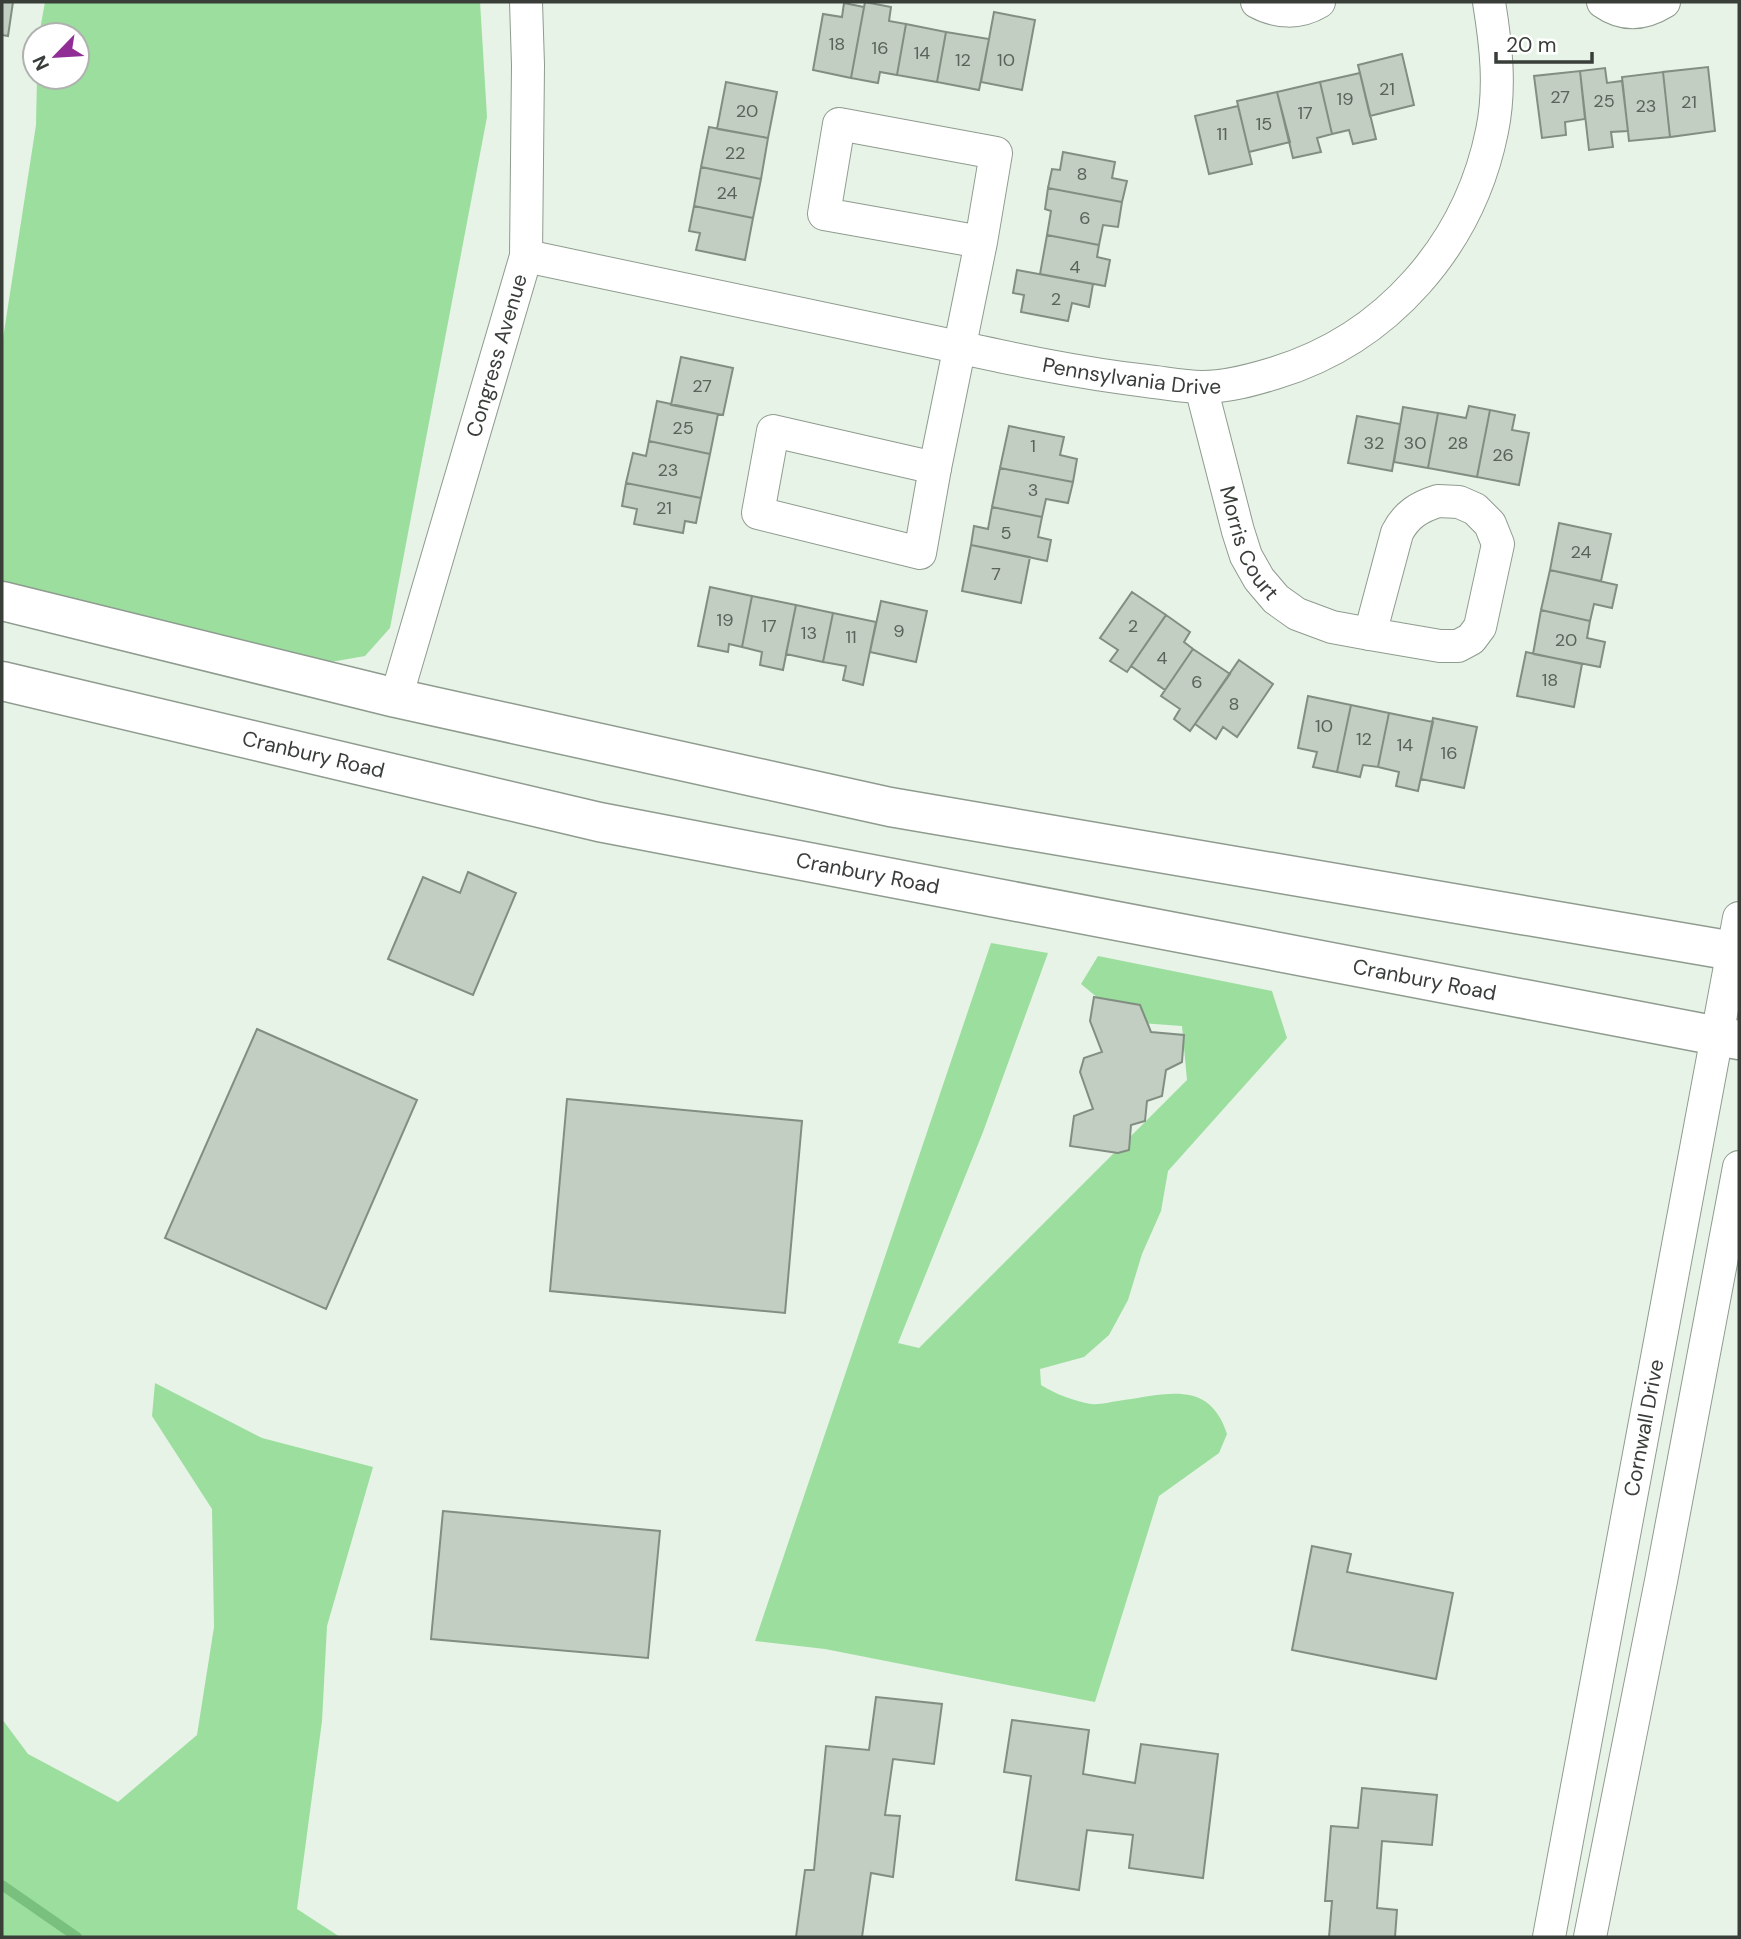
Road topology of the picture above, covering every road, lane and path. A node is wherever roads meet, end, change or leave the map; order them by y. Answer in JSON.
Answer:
{"nodes":[{"id":1,"x":526,"y":2,"type":"edge"},
{"id":2,"x":1257,"y":2,"type":"edge"},
{"id":3,"x":1319,"y":2,"type":"edge"},
{"id":4,"x":1489,"y":2,"type":"edge"},
{"id":5,"x":1603,"y":2,"type":"edge"},
{"id":6,"x":1664,"y":2,"type":"edge"},
{"id":7,"x":981,"y":242,"type":"junction"},
{"id":8,"x":526,"y":256,"type":"junction"},
{"id":9,"x":960,"y":348,"type":"junction"},
{"id":10,"x":1201,"y":387,"type":"junction"},
{"id":11,"x":935,"y":468,"type":"junction"},
{"id":12,"x":2,"y":601,"type":"edge"},
{"id":13,"x":1370,"y":634,"type":"junction"},
{"id":14,"x":2,"y":681,"type":"edge"},
{"id":15,"x":396,"y":698,"type":"junction"},
{"id":16,"x":1737,"y":940,"type":"edge"},
{"id":17,"x":1728,"y":1039,"type":"edge"},
{"id":18,"x":1739,"y":1167,"type":"edge"},
{"id":19,"x":1549,"y":1937,"type":"edge"},
{"id":20,"x":1590,"y":1937,"type":"edge"}],
"edges":[{"from":1,"to":8,"type":"street","name":"Congress Avenue"},
{"from":2,"to":3,"type":"street"},
{"from":4,"to":10,"type":"street","name":"Pennsylvania Drive"},
{"from":5,"to":6,"type":"street"},
{"from":7,"to":7,"type":"street"},
{"from":7,"to":9,"type":"street"},
{"from":8,"to":9,"type":"street","name":"Pennsylvania Drive"},
{"from":8,"to":15,"type":"street","name":"Congress Avenue"},
{"from":9,"to":10,"type":"street","name":"Pennsylvania Drive"},
{"from":9,"to":11,"type":"street"},
{"from":10,"to":13,"type":"street","name":"Morris Court"},
{"from":11,"to":11,"type":"street"},
{"from":12,"to":15,"type":"main road"},
{"from":13,"to":13,"type":"street"},
{"from":14,"to":17,"type":"main road","name":"Cranbury Road"},
{"from":15,"to":16,"type":"main road"},
{"from":16,"to":17,"type":"street","name":"Cornwall Drive"},
{"from":17,"to":19,"type":"street","name":"Cornwall Drive"},
{"from":18,"to":20,"type":"street","name":"Cornwall Drive"}]}
